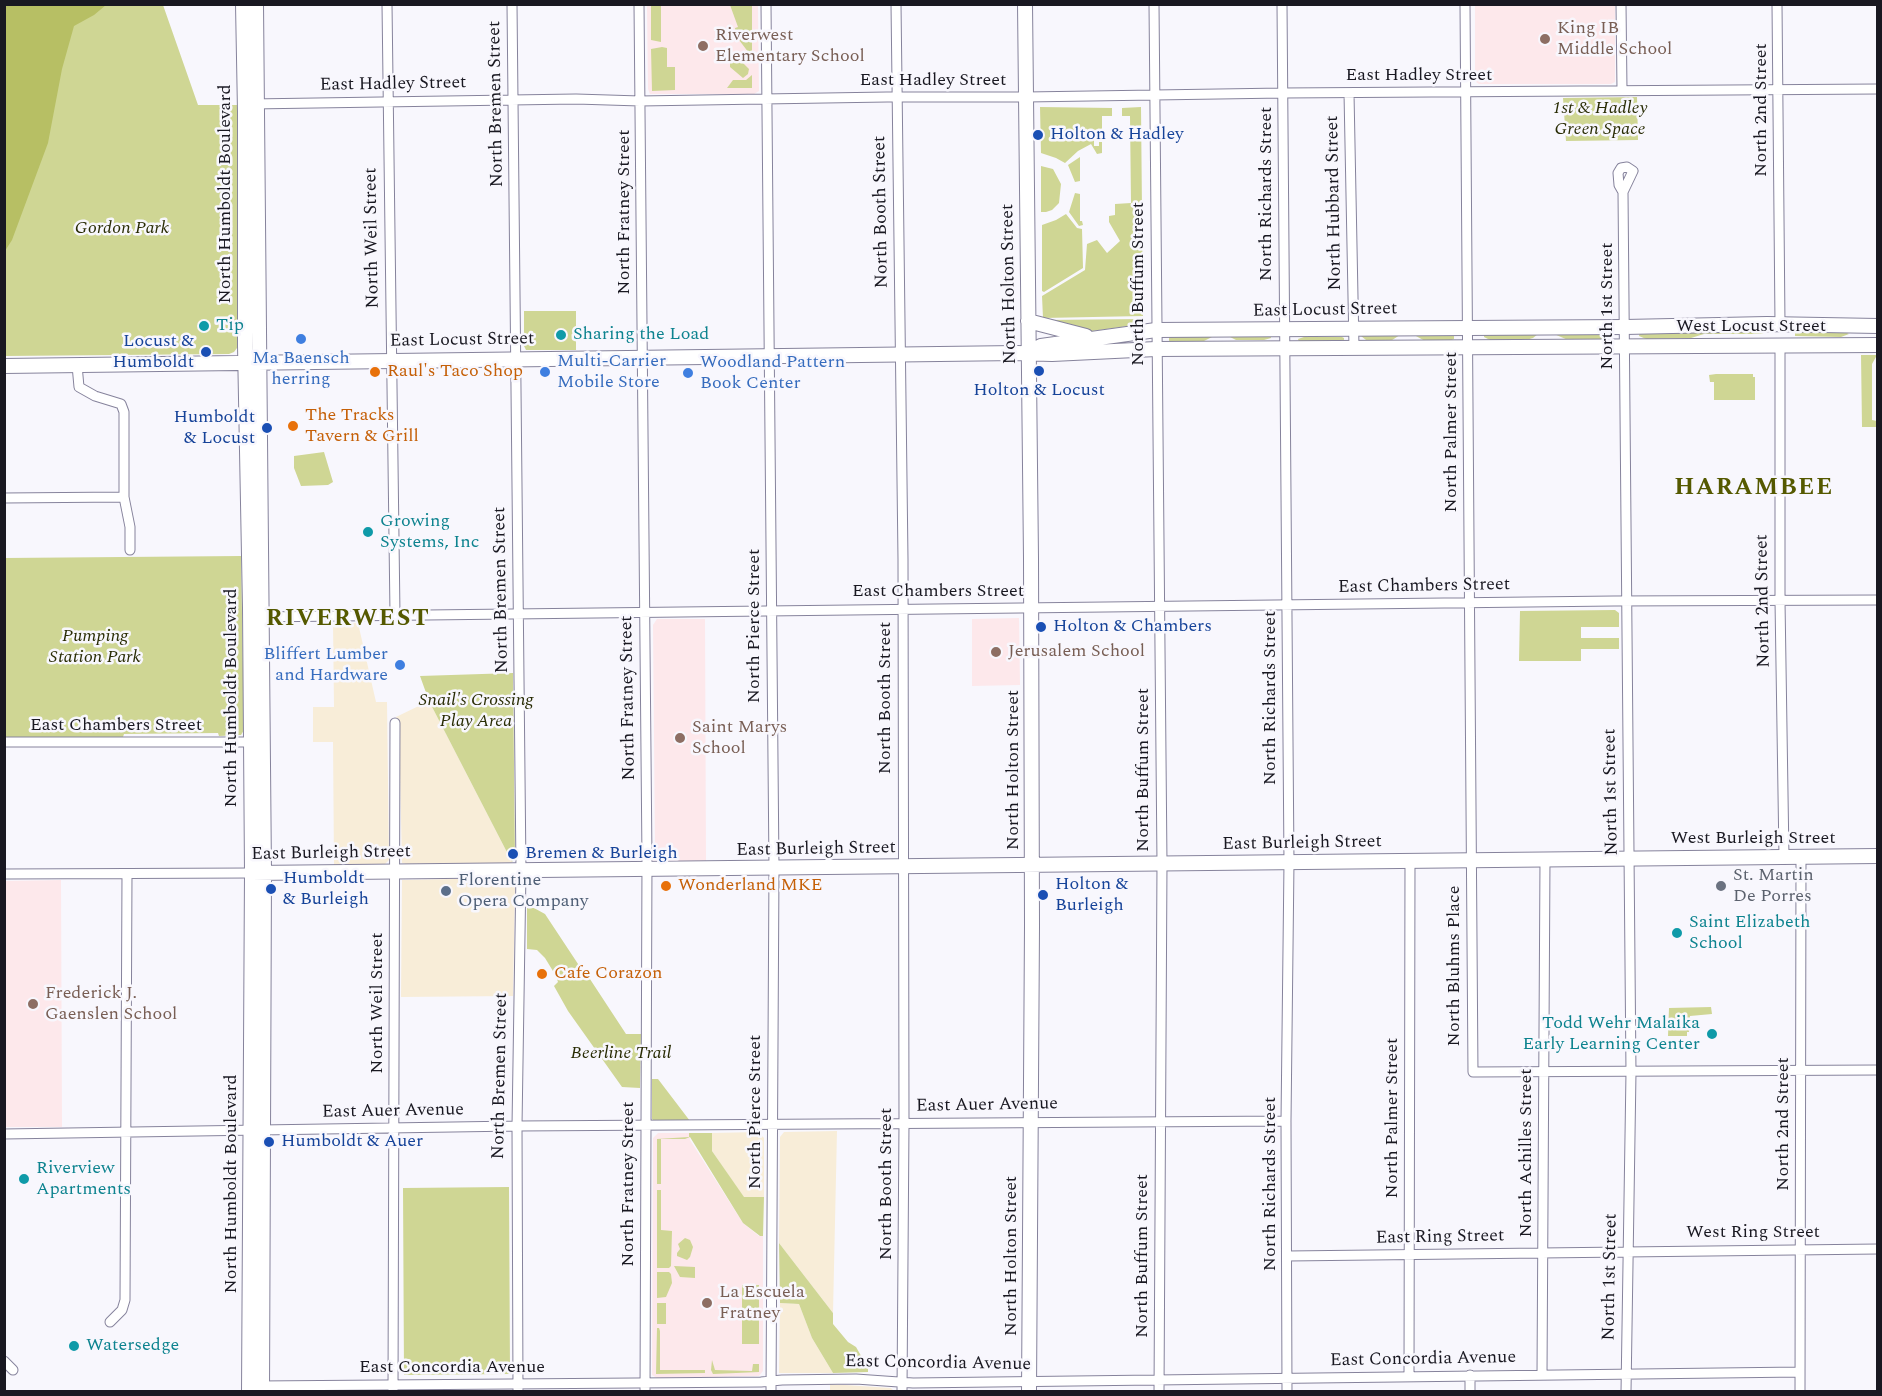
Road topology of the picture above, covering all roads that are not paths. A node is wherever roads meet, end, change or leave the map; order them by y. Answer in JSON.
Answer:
{"nodes":[{"id":1,"x":243,"y":4,"type":"edge"},
{"id":2,"x":256,"y":4,"type":"edge"},
{"id":3,"x":387,"y":4,"type":"edge"},
{"id":4,"x":512,"y":4,"type":"edge"},
{"id":5,"x":639,"y":4,"type":"edge"},
{"id":6,"x":766,"y":4,"type":"edge"},
{"id":7,"x":896,"y":4,"type":"edge"},
{"id":8,"x":1025,"y":4,"type":"edge"},
{"id":9,"x":1154,"y":4,"type":"edge"},
{"id":10,"x":1282,"y":4,"type":"edge"},
{"id":11,"x":1465,"y":4,"type":"edge"},
{"id":12,"x":1621,"y":4,"type":"edge"},
{"id":13,"x":1777,"y":4,"type":"edge"},
{"id":14,"x":1778,"y":89,"type":"junction"},
{"id":15,"x":1878,"y":89,"type":"edge"},
{"id":16,"x":1622,"y":90,"type":"junction"},
{"id":17,"x":1466,"y":92,"type":"junction"},
{"id":18,"x":1283,"y":93,"type":"junction"},
{"id":19,"x":1349,"y":93,"type":"junction"},
{"id":20,"x":1155,"y":95,"type":"junction"},
{"id":21,"x":897,"y":97,"type":"junction"},
{"id":22,"x":1026,"y":97,"type":"junction"},
{"id":23,"x":513,"y":99,"type":"junction"},
{"id":24,"x":766,"y":99,"type":"junction"},
{"id":25,"x":388,"y":101,"type":"junction"},
{"id":26,"x":640,"y":101,"type":"junction"},
{"id":27,"x":251,"y":104,"type":"junction"},
{"id":28,"x":1623,"y":192,"type":"dead end"},
{"id":29,"x":1028,"y":321,"type":"junction"},
{"id":30,"x":1780,"y":324,"type":"junction"},
{"id":31,"x":1857,"y":326,"type":"junction"},
{"id":32,"x":1878,"y":326,"type":"edge"},
{"id":33,"x":1625,"y":327,"type":"junction"},
{"id":34,"x":1467,"y":328,"type":"junction"},
{"id":35,"x":1354,"y":329,"type":"junction"},
{"id":36,"x":1156,"y":330,"type":"junction"},
{"id":37,"x":1284,"y":330,"type":"junction"},
{"id":38,"x":1097,"y":338,"type":"junction"},
{"id":39,"x":1780,"y":345,"type":"junction"},
{"id":40,"x":1878,"y":345,"type":"edge"},
{"id":41,"x":1625,"y":346,"type":"junction"},
{"id":42,"x":1682,"y":346,"type":"junction"},
{"id":43,"x":1468,"y":347,"type":"junction"},
{"id":44,"x":1284,"y":348,"type":"junction"},
{"id":45,"x":1354,"y":348,"type":"junction"},
{"id":46,"x":1156,"y":349,"type":"junction"},
{"id":47,"x":1029,"y":352,"type":"junction"},
{"id":48,"x":900,"y":355,"type":"junction"},
{"id":49,"x":769,"y":356,"type":"junction"},
{"id":50,"x":642,"y":358,"type":"junction"},
{"id":51,"x":516,"y":359,"type":"junction"},
{"id":52,"x":392,"y":360,"type":"junction"},
{"id":53,"x":252,"y":363,"type":"junction"},
{"id":54,"x":77,"y":365,"type":"junction"},
{"id":55,"x":4,"y":366,"type":"edge"},
{"id":56,"x":124,"y":497,"type":"junction"},
{"id":57,"x":4,"y":498,"type":"edge"},
{"id":58,"x":130,"y":550,"type":"dead end"},
{"id":59,"x":1878,"y":600,"type":"edge"},
{"id":60,"x":1627,"y":601,"type":"junction"},
{"id":61,"x":1780,"y":601,"type":"junction"},
{"id":62,"x":1470,"y":603,"type":"junction"},
{"id":63,"x":1288,"y":606,"type":"junction"},
{"id":64,"x":1160,"y":607,"type":"junction"},
{"id":65,"x":1032,"y":608,"type":"junction"},
{"id":66,"x":902,"y":609,"type":"junction"},
{"id":67,"x":772,"y":611,"type":"junction"},
{"id":68,"x":644,"y":612,"type":"junction"},
{"id":69,"x":519,"y":614,"type":"junction"},
{"id":70,"x":395,"y":615,"type":"junction"},
{"id":71,"x":256,"y":617,"type":"junction"},
{"id":72,"x":394,"y":723,"type":"dead end"},
{"id":73,"x":4,"y":742,"type":"edge"},
{"id":74,"x":256,"y":742,"type":"junction"},
{"id":75,"x":1801,"y":856,"type":"junction"},
{"id":76,"x":1878,"y":856,"type":"edge"},
{"id":77,"x":1784,"y":857,"type":"junction"},
{"id":78,"x":1629,"y":858,"type":"junction"},
{"id":79,"x":1545,"y":859,"type":"junction"},
{"id":80,"x":1410,"y":860,"type":"junction"},
{"id":81,"x":1472,"y":860,"type":"junction"},
{"id":82,"x":1289,"y":862,"type":"junction"},
{"id":83,"x":1161,"y":863,"type":"junction"},
{"id":84,"x":1032,"y":865,"type":"junction"},
{"id":85,"x":904,"y":867,"type":"junction"},
{"id":86,"x":774,"y":868,"type":"junction"},
{"id":87,"x":646,"y":870,"type":"junction"},
{"id":88,"x":395,"y":871,"type":"junction"},
{"id":89,"x":521,"y":871,"type":"junction"},
{"id":90,"x":258,"y":873,"type":"junction"},
{"id":91,"x":4,"y":874,"type":"edge"},
{"id":92,"x":127,"y":874,"type":"junction"},
{"id":93,"x":1878,"y":1070,"type":"edge"},
{"id":94,"x":1801,"y":1071,"type":"junction"},
{"id":95,"x":1544,"y":1072,"type":"junction"},
{"id":96,"x":1631,"y":1072,"type":"junction"},
{"id":97,"x":1031,"y":1121,"type":"junction"},
{"id":98,"x":1160,"y":1121,"type":"junction"},
{"id":99,"x":1286,"y":1121,"type":"junction"},
{"id":100,"x":904,"y":1123,"type":"junction"},
{"id":101,"x":772,"y":1125,"type":"junction"},
{"id":102,"x":517,"y":1126,"type":"junction"},
{"id":103,"x":646,"y":1126,"type":"junction"},
{"id":104,"x":394,"y":1128,"type":"junction"},
{"id":105,"x":256,"y":1130,"type":"junction"},
{"id":106,"x":126,"y":1132,"type":"junction"},
{"id":107,"x":4,"y":1134,"type":"edge"},
{"id":108,"x":1800,"y":1249,"type":"junction"},
{"id":109,"x":1878,"y":1249,"type":"edge"},
{"id":110,"x":1629,"y":1250,"type":"junction"},
{"id":111,"x":1542,"y":1252,"type":"junction"},
{"id":112,"x":1410,"y":1255,"type":"junction"},
{"id":113,"x":1288,"y":1256,"type":"junction"},
{"id":114,"x":110,"y":1322,"type":"dead end"},
{"id":115,"x":4,"y":1361,"type":"edge"},
{"id":116,"x":13,"y":1370,"type":"dead end"},
{"id":117,"x":1800,"y":1372,"type":"junction"},
{"id":118,"x":1626,"y":1373,"type":"junction"},
{"id":119,"x":1470,"y":1375,"type":"junction"},
{"id":120,"x":1542,"y":1375,"type":"junction"},
{"id":121,"x":1409,"y":1376,"type":"junction"},
{"id":122,"x":1287,"y":1378,"type":"junction"},
{"id":123,"x":1159,"y":1380,"type":"junction"},
{"id":124,"x":771,"y":1381,"type":"junction"},
{"id":125,"x":1029,"y":1386,"type":"edge"},
{"id":126,"x":645,"y":1387,"type":"edge"},
{"id":127,"x":902,"y":1387,"type":"edge"},
{"id":128,"x":393,"y":1388,"type":"edge"},
{"id":129,"x":518,"y":1388,"type":"edge"},
{"id":130,"x":256,"y":1389,"type":"edge"},
{"id":131,"x":771,"y":1392,"type":"edge"},
{"id":132,"x":1159,"y":1392,"type":"edge"},
{"id":133,"x":1287,"y":1392,"type":"edge"},
{"id":134,"x":1470,"y":1392,"type":"edge"},
{"id":135,"x":1626,"y":1392,"type":"edge"},
{"id":136,"x":1800,"y":1392,"type":"edge"}],
"edges":[{"from":1,"to":27,"type":"main road","name":"North Humboldt Boulevard"},
{"from":2,"to":27,"type":"main road"},
{"from":3,"to":25,"type":"street","name":"North Weil Street"},
{"from":4,"to":23,"type":"street","name":"North Bremen Street"},
{"from":5,"to":26,"type":"street","name":"North Fratney Street"},
{"from":6,"to":24,"type":"street","name":"North Pierce Street"},
{"from":7,"to":21,"type":"street","name":"North Booth Street"},
{"from":8,"to":22,"type":"main road","name":"North Holton Street"},
{"from":9,"to":20,"type":"street","name":"North Buffum Street"},
{"from":10,"to":18,"type":"street","name":"North Richards Street"},
{"from":11,"to":17,"type":"street","name":"North Palmer Street"},
{"from":12,"to":16,"type":"street"},
{"from":13,"to":14,"type":"street","name":"North 2nd Street"},
{"from":14,"to":15,"type":"street","name":"East Hadley Street"},
{"from":14,"to":16,"type":"street","name":"East Hadley Street"},
{"from":14,"to":30,"type":"street","name":"North 2nd Street"},
{"from":16,"to":17,"type":"street","name":"East Hadley Street"},
{"from":17,"to":19,"type":"street","name":"East Hadley Street"},
{"from":17,"to":34,"type":"street","name":"North Palmer Street"},
{"from":18,"to":19,"type":"street","name":"East Hadley Street"},
{"from":18,"to":20,"type":"street","name":"East Hadley Street"},
{"from":18,"to":37,"type":"street","name":"North Richards Street"},
{"from":19,"to":35,"type":"street","name":"North Hubbard Street"},
{"from":20,"to":22,"type":"street","name":"East Hadley Street"},
{"from":20,"to":36,"type":"street","name":"North Buffum Street"},
{"from":21,"to":22,"type":"street","name":"East Hadley Street"},
{"from":21,"to":24,"type":"street","name":"East Hadley Street"},
{"from":21,"to":48,"type":"street","name":"North Booth Street"},
{"from":22,"to":29,"type":"main road","name":"North Holton Street"},
{"from":23,"to":25,"type":"street","name":"East Hadley Street"},
{"from":23,"to":26,"type":"street","name":"East Hadley Street"},
{"from":23,"to":51,"type":"street","name":"North Bremen Street"},
{"from":24,"to":26,"type":"street","name":"East Hadley Street"},
{"from":24,"to":49,"type":"street","name":"North Pierce Street"},
{"from":25,"to":27,"type":"street","name":"East Hadley Street"},
{"from":25,"to":52,"type":"street","name":"North Weil Street"},
{"from":26,"to":50,"type":"street","name":"North Fratney Street"},
{"from":27,"to":53,"type":"main road","name":"North Humboldt Boulevard"},
{"from":28,"to":33,"type":"street","name":"North 1st Street"},
{"from":29,"to":38,"type":"main road"},
{"from":29,"to":47,"type":"main road","name":"North Holton Street"},
{"from":30,"to":31,"type":"main road","name":"West Locust Street"},
{"from":30,"to":33,"type":"main road","name":"West Locust Street"},
{"from":30,"to":42,"type":"main road"},
{"from":31,"to":32,"type":"main road","name":"West Locust Street"},
{"from":31,"to":39,"type":"main road"},
{"from":33,"to":34,"type":"main road","name":"East Locust Street"},
{"from":33,"to":41,"type":"street","name":"North 1st Street"},
{"from":34,"to":35,"type":"main road","name":"East Locust Street"},
{"from":34,"to":43,"type":"street","name":"North Palmer Street"},
{"from":35,"to":37,"type":"main road","name":"East Locust Street"},
{"from":35,"to":45,"type":"street","name":"North Hubbard Street"},
{"from":36,"to":37,"type":"main road","name":"East Locust Street"},
{"from":36,"to":38,"type":"main road","name":"East Locust Street"},
{"from":36,"to":46,"type":"street","name":"North Buffum Street"},
{"from":37,"to":44,"type":"street","name":"North Richards Street"},
{"from":38,"to":47,"type":"main road","name":"East Locust Street"},
{"from":39,"to":40,"type":"main road","name":"West Locust Street"},
{"from":39,"to":42,"type":"main road","name":"West Locust Street"},
{"from":39,"to":61,"type":"street","name":"North 2nd Street"},
{"from":41,"to":42,"type":"main road","name":"West Locust Street"},
{"from":41,"to":43,"type":"main road","name":"East Locust Street"},
{"from":41,"to":60,"type":"street","name":"North 1st Street"},
{"from":43,"to":45,"type":"main road","name":"East Locust Street"},
{"from":43,"to":62,"type":"street","name":"North Palmer Street"},
{"from":44,"to":45,"type":"main road","name":"East Locust Street"},
{"from":44,"to":46,"type":"main road","name":"East Locust Street"},
{"from":44,"to":63,"type":"street","name":"North Richards Street"},
{"from":46,"to":47,"type":"main road","name":"East Locust Street"},
{"from":46,"to":64,"type":"street","name":"North Buffum Street"},
{"from":47,"to":48,"type":"main road","name":"East Locust Street"},
{"from":47,"to":65,"type":"main road","name":"North Holton Street"},
{"from":48,"to":49,"type":"main road","name":"East Locust Street"},
{"from":48,"to":66,"type":"street","name":"North Booth Street"},
{"from":49,"to":50,"type":"main road","name":"East Locust Street"},
{"from":49,"to":67,"type":"street","name":"North Pierce Street"},
{"from":50,"to":51,"type":"main road","name":"East Locust Street"},
{"from":50,"to":68,"type":"street","name":"North Fratney Street"},
{"from":51,"to":52,"type":"main road","name":"East Locust Street"},
{"from":51,"to":69,"type":"street","name":"North Bremen Street"},
{"from":52,"to":53,"type":"main road","name":"East Locust Street"},
{"from":52,"to":70,"type":"street","name":"North Weil Street"},
{"from":53,"to":54,"type":"main road","name":"East Locust Street"},
{"from":53,"to":71,"type":"main road","name":"North Humboldt Boulevard"},
{"from":54,"to":55,"type":"main road","name":"East Locust Street"},
{"from":54,"to":56,"type":"street"},
{"from":56,"to":57,"type":"street"},
{"from":56,"to":58,"type":"street"},
{"from":59,"to":61,"type":"street","name":"East Chambers Street"},
{"from":60,"to":61,"type":"street","name":"East Chambers Street"},
{"from":60,"to":62,"type":"street","name":"East Chambers Street"},
{"from":60,"to":78,"type":"street","name":"North 1st Street"},
{"from":61,"to":77,"type":"street","name":"North 2nd Street"},
{"from":62,"to":63,"type":"street","name":"East Chambers Street"},
{"from":62,"to":81,"type":"street","name":"North Palmer Street"},
{"from":63,"to":64,"type":"street","name":"East Chambers Street"},
{"from":63,"to":82,"type":"street","name":"North Richards Street"},
{"from":64,"to":65,"type":"street","name":"East Chambers Street"},
{"from":64,"to":83,"type":"street","name":"North Buffum Street"},
{"from":65,"to":66,"type":"street","name":"East Chambers Street"},
{"from":65,"to":84,"type":"main road","name":"North Holton Street"},
{"from":66,"to":67,"type":"street","name":"East Chambers Street"},
{"from":66,"to":85,"type":"street","name":"North Booth Street"},
{"from":67,"to":68,"type":"street","name":"East Chambers Street"},
{"from":67,"to":86,"type":"street","name":"North Pierce Street"},
{"from":68,"to":69,"type":"street","name":"East Chambers Street"},
{"from":68,"to":87,"type":"street","name":"North Fratney Street"},
{"from":69,"to":70,"type":"street","name":"East Chambers Street"},
{"from":69,"to":89,"type":"street","name":"North Bremen Street"},
{"from":70,"to":71,"type":"street","name":"East Chambers Street"},
{"from":71,"to":74,"type":"main road","name":"North Humboldt Boulevard"},
{"from":72,"to":88,"type":"street","name":"North Weil Street"},
{"from":73,"to":74,"type":"street","name":"East Chambers Street"},
{"from":74,"to":90,"type":"main road","name":"North Humboldt Boulevard"},
{"from":75,"to":76,"type":"main road","name":"West Burleigh Street"},
{"from":75,"to":77,"type":"main road","name":"West Burleigh Street"},
{"from":75,"to":94,"type":"street","name":"North 2nd Street"},
{"from":77,"to":78,"type":"main road","name":"West Burleigh Street"},
{"from":78,"to":79,"type":"main road","name":"East Burleigh Street"},
{"from":78,"to":96,"type":"street","name":"North 1st Street"},
{"from":79,"to":81,"type":"main road","name":"East Burleigh Street"},
{"from":79,"to":95,"type":"street","name":"North Achilles Street"},
{"from":80,"to":81,"type":"main road","name":"East Burleigh Street"},
{"from":80,"to":82,"type":"main road","name":"East Burleigh Street"},
{"from":80,"to":112,"type":"street","name":"North Palmer Street"},
{"from":81,"to":95,"type":"street","name":"North Bluhms Place"},
{"from":82,"to":83,"type":"main road","name":"East Burleigh Street"},
{"from":82,"to":99,"type":"street","name":"North Richards Street"},
{"from":83,"to":84,"type":"main road","name":"East Burleigh Street"},
{"from":83,"to":98,"type":"street","name":"North Buffum Street"},
{"from":84,"to":85,"type":"main road","name":"East Burleigh Street"},
{"from":84,"to":97,"type":"main road","name":"North Holton Street"},
{"from":85,"to":86,"type":"main road","name":"East Burleigh Street"},
{"from":85,"to":100,"type":"street","name":"North Booth Street"},
{"from":86,"to":87,"type":"main road","name":"East Burleigh Street"},
{"from":86,"to":101,"type":"street","name":"North Pierce Street"},
{"from":87,"to":89,"type":"main road","name":"East Burleigh Street"},
{"from":87,"to":103,"type":"street","name":"North Fratney Street"},
{"from":88,"to":89,"type":"main road","name":"East Burleigh Street"},
{"from":88,"to":90,"type":"main road","name":"East Burleigh Street"},
{"from":88,"to":104,"type":"street","name":"North Weil Street"},
{"from":89,"to":102,"type":"street","name":"North Bremen Street"},
{"from":90,"to":92,"type":"street","name":"East Burleigh Street"},
{"from":90,"to":105,"type":"main road","name":"North Humboldt Boulevard"},
{"from":91,"to":92,"type":"street","name":"East Burleigh Street"},
{"from":92,"to":106,"type":"street"},
{"from":93,"to":94,"type":"street"},
{"from":94,"to":96,"type":"street"},
{"from":94,"to":108,"type":"street","name":"North 2nd Street"},
{"from":95,"to":96,"type":"street"},
{"from":95,"to":111,"type":"street","name":"North Achilles Street"},
{"from":96,"to":110,"type":"street","name":"North 1st Street"},
{"from":97,"to":98,"type":"street","name":"East Auer Avenue"},
{"from":97,"to":100,"type":"street","name":"East Auer Avenue"},
{"from":97,"to":125,"type":"main road","name":"North Holton Street"},
{"from":98,"to":99,"type":"street","name":"East Auer Avenue"},
{"from":98,"to":123,"type":"street","name":"North Buffum Street"},
{"from":99,"to":113,"type":"street","name":"North Richards Street"},
{"from":100,"to":101,"type":"street","name":"East Auer Avenue"},
{"from":100,"to":127,"type":"street","name":"North Booth Street"},
{"from":101,"to":103,"type":"street","name":"East Auer Avenue"},
{"from":101,"to":124,"type":"street","name":"North Pierce Street"},
{"from":102,"to":103,"type":"street","name":"East Auer Avenue"},
{"from":102,"to":104,"type":"street","name":"East Auer Avenue"},
{"from":102,"to":129,"type":"street","name":"North Bremen Street"},
{"from":103,"to":126,"type":"street","name":"North Fratney Street"},
{"from":104,"to":105,"type":"street","name":"East Auer Avenue"},
{"from":104,"to":128,"type":"street","name":"North Weil Street"},
{"from":105,"to":106,"type":"street","name":"East Auer Avenue"},
{"from":105,"to":130,"type":"main road","name":"North Humboldt Boulevard"},
{"from":106,"to":107,"type":"street","name":"East Auer Avenue"},
{"from":106,"to":114,"type":"street"},
{"from":108,"to":109,"type":"street","name":"West Ring Street"},
{"from":108,"to":110,"type":"street","name":"West Ring Street"},
{"from":108,"to":117,"type":"street","name":"North 2nd Street"},
{"from":110,"to":111,"type":"street","name":"East Ring Street"},
{"from":110,"to":118,"type":"street","name":"North 1st Street"},
{"from":111,"to":112,"type":"street","name":"East Ring Street"},
{"from":111,"to":120,"type":"street","name":"North Achilles Street"},
{"from":112,"to":113,"type":"street","name":"East Ring Street"},
{"from":112,"to":121,"type":"street","name":"North Palmer Street"},
{"from":113,"to":122,"type":"street","name":"North Richards Street"},
{"from":115,"to":116,"type":"street"},
{"from":117,"to":118,"type":"street","name":"East Concordia Avenue"},
{"from":117,"to":136,"type":"street","name":"North 2nd Street"},
{"from":118,"to":120,"type":"street","name":"East Concordia Avenue"},
{"from":118,"to":135,"type":"street","name":"North 1st Street"},
{"from":119,"to":120,"type":"street","name":"East Concordia Avenue"},
{"from":119,"to":121,"type":"street","name":"East Concordia Avenue"},
{"from":119,"to":134,"type":"street"},
{"from":121,"to":122,"type":"street","name":"East Concordia Avenue"},
{"from":122,"to":123,"type":"street","name":"East Concordia Avenue"},
{"from":122,"to":133,"type":"street","name":"North Richards Street"},
{"from":123,"to":125,"type":"street","name":"East Concordia Avenue"},
{"from":123,"to":132,"type":"street","name":"North Buffum Street"},
{"from":124,"to":126,"type":"street","name":"East Concordia Avenue"},
{"from":124,"to":127,"type":"street","name":"East Concordia Avenue"},
{"from":124,"to":131,"type":"street","name":"North Pierce Street"},
{"from":125,"to":127,"type":"street","name":"East Concordia Avenue"},
{"from":126,"to":129,"type":"street","name":"East Concordia Avenue"},
{"from":128,"to":129,"type":"street","name":"East Concordia Avenue"},
{"from":128,"to":130,"type":"street","name":"East Concordia Avenue"}]}
